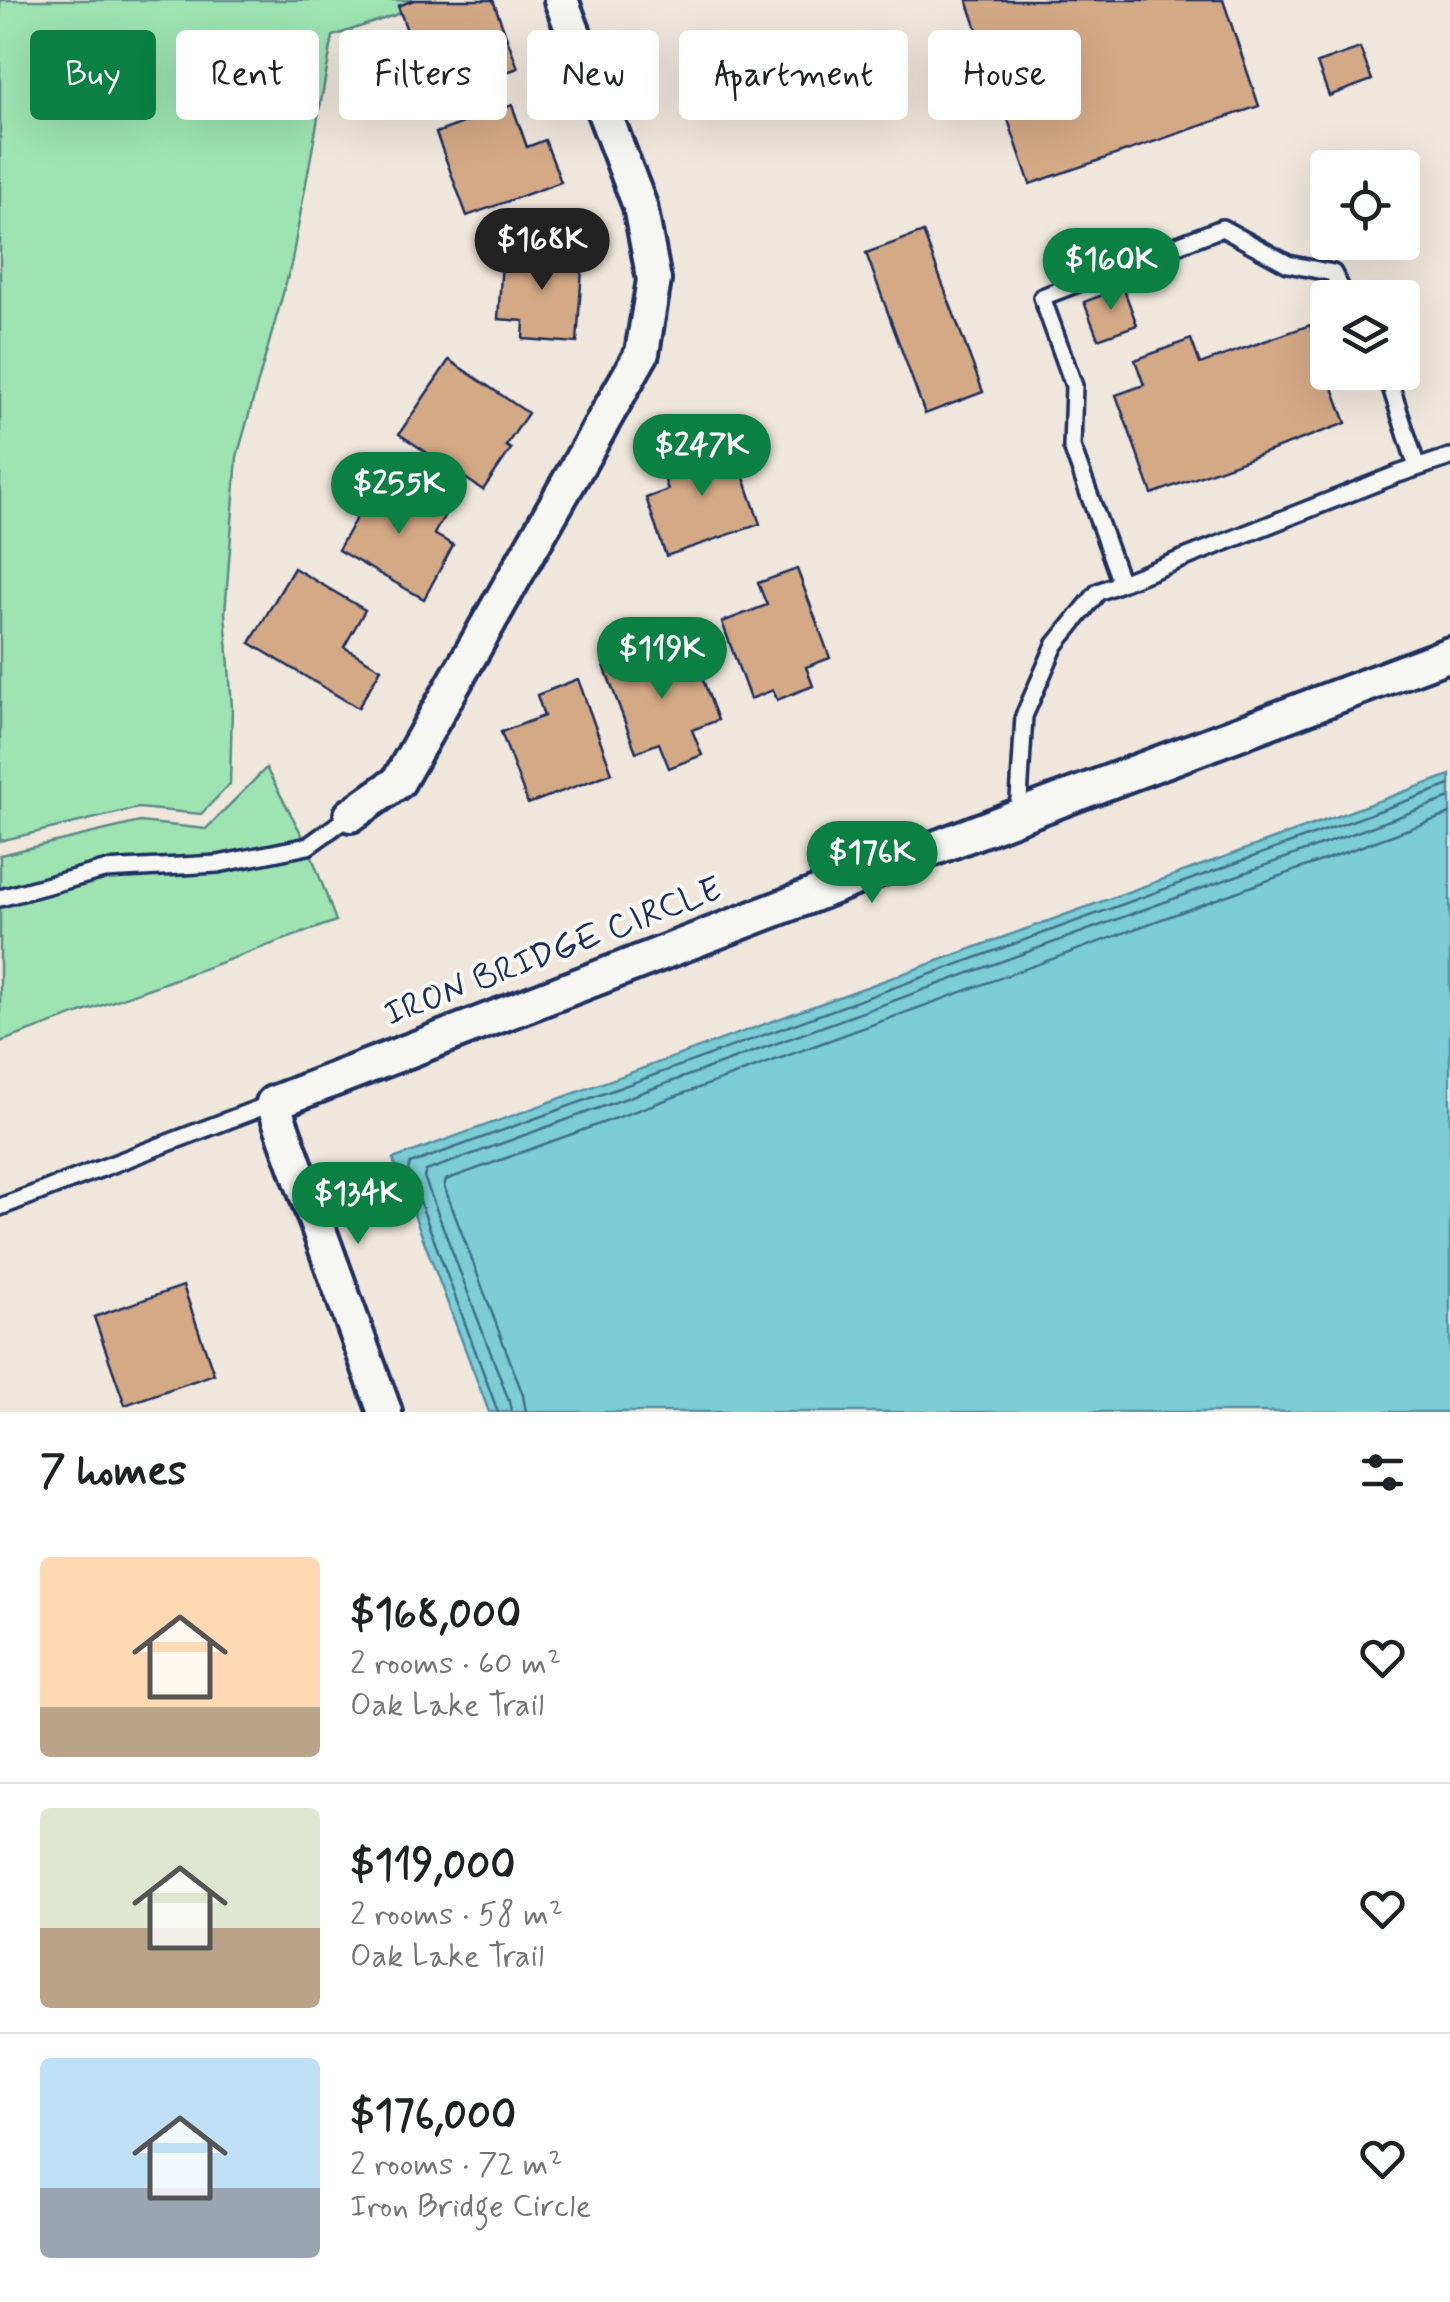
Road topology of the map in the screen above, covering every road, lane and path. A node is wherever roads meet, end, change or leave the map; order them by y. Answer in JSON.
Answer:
{"nodes":[{"id":1,"x":561,"y":0,"type":"edge"},
{"id":2,"x":1337,"y":280,"type":"edge"},
{"id":3,"x":1392,"y":390,"type":"edge"},
{"id":4,"x":1450,"y":456,"type":"edge"},
{"id":5,"x":1417,"y":468,"type":"junction"},
{"id":6,"x":1121,"y":584,"type":"junction"},
{"id":7,"x":1450,"y":654,"type":"edge"},
{"id":8,"x":350,"y":814,"type":"joint"},
{"id":9,"x":1018,"y":816,"type":"junction"},
{"id":10,"x":0,"y":898,"type":"edge"},
{"id":11,"x":272,"y":1103,"type":"junction"},
{"id":12,"x":0,"y":1207,"type":"edge"},
{"id":13,"x":384,"y":1412,"type":"edge"}],
"edges":[{"from":1,"to":8,"type":"street"},
{"from":2,"to":6,"type":"lane"},
{"from":3,"to":5,"type":"lane"},
{"from":4,"to":5,"type":"lane"},
{"from":5,"to":6,"type":"lane"},
{"from":6,"to":9,"type":"lane"},
{"from":7,"to":9,"type":"street","name":"IRON BRIDGE CIRCLE"},
{"from":8,"to":10,"type":"lane"},
{"from":9,"to":11,"type":"street","name":"IRON BRIDGE CIRCLE"},
{"from":11,"to":12,"type":"lane"},
{"from":11,"to":13,"type":"street"}]}
